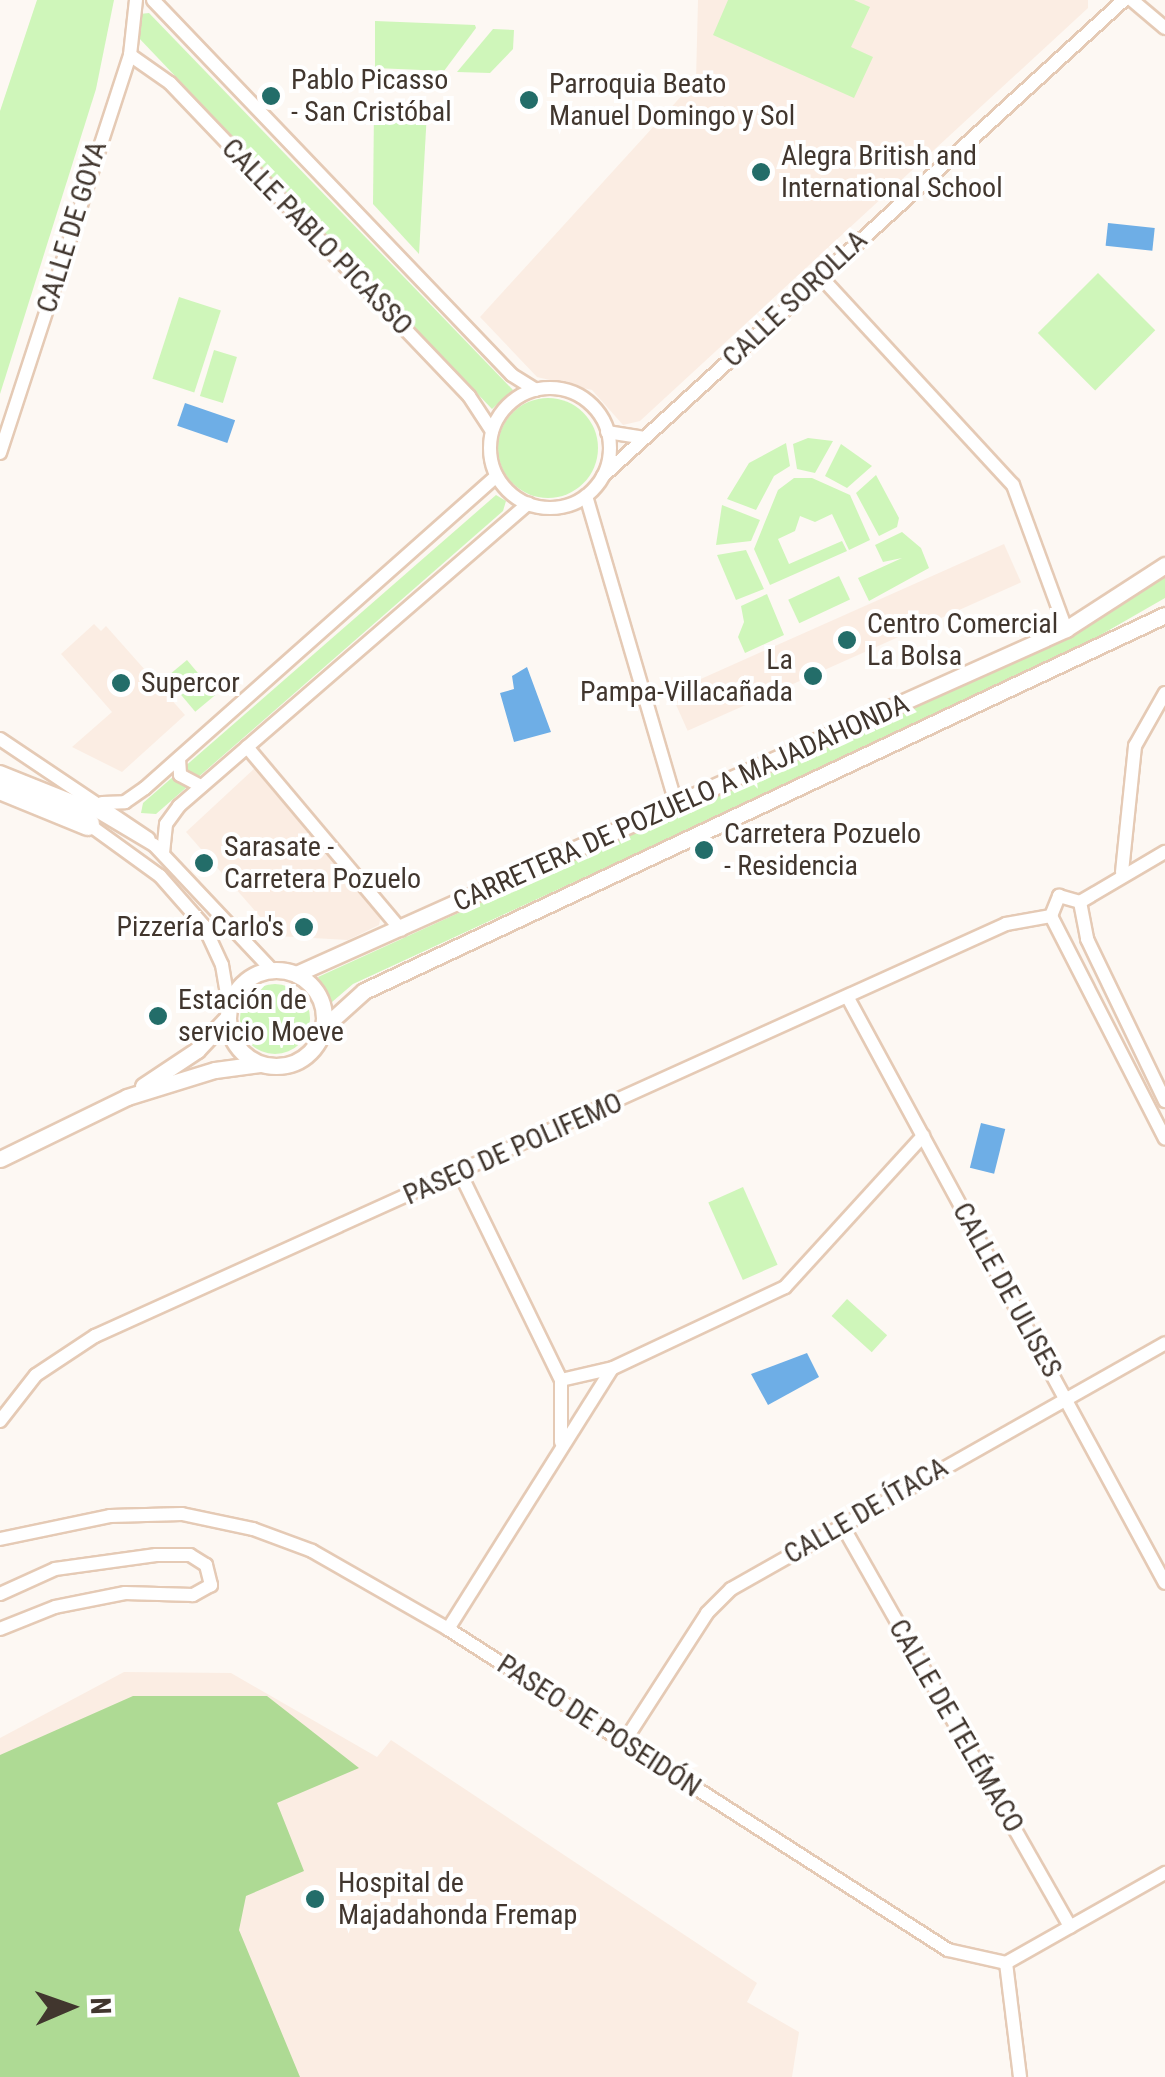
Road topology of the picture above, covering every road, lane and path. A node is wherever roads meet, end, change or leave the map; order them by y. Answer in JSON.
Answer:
{"nodes":[{"id":1,"x":136,"y":0,"type":"edge"},
{"id":2,"x":153,"y":0,"type":"edge"},
{"id":3,"x":1128,"y":0,"type":"edge"},
{"id":4,"x":1165,"y":28,"type":"edge"},
{"id":5,"x":130,"y":55,"type":"junction"},
{"id":6,"x":820,"y":276,"type":"junction"},
{"id":7,"x":536,"y":390,"type":"junction"},
{"id":8,"x":492,"y":431,"type":"junction"},
{"id":9,"x":607,"y":432,"type":"junction"},
{"id":10,"x":645,"y":438,"type":"junction"},
{"id":11,"x":0,"y":453,"type":"edge"},
{"id":12,"x":496,"y":476,"type":"junction"},
{"id":13,"x":603,"y":476,"type":"junction"},
{"id":14,"x":586,"y":496,"type":"junction"},
{"id":15,"x":528,"y":504,"type":"junction"},
{"id":16,"x":1160,"y":569,"type":"edge"},
{"id":17,"x":1165,"y":614,"type":"edge"},
{"id":18,"x":1066,"y":629,"type":"junction"},
{"id":19,"x":1165,"y":693,"type":"edge"},
{"id":20,"x":0,"y":739,"type":"edge"},
{"id":21,"x":247,"y":746,"type":"junction"},
{"id":22,"x":178,"y":759,"type":"junction"},
{"id":23,"x":0,"y":772,"type":"edge"},
{"id":24,"x":12,"y":786,"type":"edge"},
{"id":25,"x":202,"y":786,"type":"junction"},
{"id":26,"x":102,"y":803,"type":"junction"},
{"id":27,"x":676,"y":803,"type":"junction"},
{"id":28,"x":88,"y":824,"type":"joint"},
{"id":29,"x":159,"y":849,"type":"junction"},
{"id":30,"x":1165,"y":852,"type":"edge"},
{"id":31,"x":1122,"y":872,"type":"junction"},
{"id":32,"x":1081,"y":908,"type":"junction"},
{"id":33,"x":1056,"y":921,"type":"junction"},
{"id":34,"x":402,"y":930,"type":"junction"},
{"id":35,"x":271,"y":969,"type":"junction"},
{"id":36,"x":296,"y":974,"type":"junction"},
{"id":37,"x":848,"y":998,"type":"junction"},
{"id":38,"x":228,"y":1012,"type":"junction"},
{"id":39,"x":323,"y":1028,"type":"junction"},
{"id":40,"x":260,"y":1064,"type":"junction"},
{"id":41,"x":128,"y":1097,"type":"junction"},
{"id":42,"x":1165,"y":1101,"type":"edge"},
{"id":43,"x":923,"y":1136,"type":"junction"},
{"id":44,"x":1165,"y":1139,"type":"edge"},
{"id":45,"x":0,"y":1159,"type":"edge"},
{"id":46,"x":460,"y":1173,"type":"junction"},
{"id":47,"x":1165,"y":1343,"type":"edge"},
{"id":48,"x":613,"y":1368,"type":"junction"},
{"id":49,"x":560,"y":1380,"type":"junction"},
{"id":50,"x":1065,"y":1397,"type":"junction"},
{"id":51,"x":0,"y":1421,"type":"edge"},
{"id":52,"x":560,"y":1449,"type":"junction"},
{"id":53,"x":842,"y":1525,"type":"junction"},
{"id":54,"x":0,"y":1539,"type":"edge"},
{"id":55,"x":1165,"y":1583,"type":"edge"},
{"id":56,"x":0,"y":1594,"type":"edge"},
{"id":57,"x":448,"y":1629,"type":"junction"},
{"id":58,"x":0,"y":1630,"type":"edge"},
{"id":59,"x":624,"y":1742,"type":"junction"},
{"id":60,"x":1165,"y":1873,"type":"edge"},
{"id":61,"x":1070,"y":1926,"type":"junction"},
{"id":62,"x":1006,"y":1963,"type":"junction"},
{"id":63,"x":1020,"y":2077,"type":"edge"}],
"edges":[{"from":1,"to":5,"type":"street","name":"CALLE DE GOYA"},
{"from":2,"to":7,"type":"street","name":"CALLE PABLO PICASSO"},
{"from":3,"to":4,"type":"street"},
{"from":3,"to":6,"type":"street","name":"CALLE SOROLLA"},
{"from":5,"to":8,"type":"street","name":"CALLE PABLO PICASSO"},
{"from":5,"to":11,"type":"street","name":"CALLE DE GOYA"},
{"from":6,"to":10,"type":"street","name":"CALLE SOROLLA"},
{"from":6,"to":18,"type":"street"},
{"from":7,"to":8,"type":"street"},
{"from":7,"to":9,"type":"street"},
{"from":8,"to":12,"type":"street"},
{"from":9,"to":10,"type":"street"},
{"from":9,"to":13,"type":"street"},
{"from":10,"to":13,"type":"street","name":"CALLE SOROLLA"},
{"from":12,"to":15,"type":"street"},
{"from":12,"to":22,"type":"street"},
{"from":13,"to":14,"type":"street"},
{"from":14,"to":15,"type":"street"},
{"from":14,"to":27,"type":"street"},
{"from":15,"to":21,"type":"street"},
{"from":16,"to":18,"type":"street","name":"CARRETERA DE POZUELO A MAJADAHONDA"},
{"from":17,"to":39,"type":"street","name":"CARRETERA DE POZUELO A MAJADAHONDA"},
{"from":18,"to":27,"type":"street","name":"CARRETERA DE POZUELO A MAJADAHONDA"},
{"from":19,"to":31,"type":"street"},
{"from":20,"to":26,"type":"street"},
{"from":21,"to":25,"type":"street"},
{"from":21,"to":34,"type":"street"},
{"from":22,"to":25,"type":"street"},
{"from":22,"to":26,"type":"street"},
{"from":23,"to":24,"type":"street"},
{"from":24,"to":28,"type":"highway"},
{"from":24,"to":29,"type":"street"},
{"from":25,"to":29,"type":"street"},
{"from":26,"to":29,"type":"street"},
{"from":27,"to":34,"type":"street","name":"CARRETERA DE POZUELO A MAJADAHONDA"},
{"from":28,"to":38,"type":"street"},
{"from":29,"to":35,"type":"street"},
{"from":30,"to":31,"type":"street"},
{"from":31,"to":32,"type":"street"},
{"from":32,"to":33,"type":"street"},
{"from":32,"to":33,"type":"street"},
{"from":32,"to":42,"type":"street"},
{"from":33,"to":37,"type":"street","name":"PASEO DE POLIFEMO"},
{"from":33,"to":44,"type":"street"},
{"from":34,"to":36,"type":"street","name":"CARRETERA DE POZUELO A MAJADAHONDA"},
{"from":35,"to":36,"type":"street"},
{"from":35,"to":38,"type":"street"},
{"from":36,"to":39,"type":"street"},
{"from":37,"to":43,"type":"street","name":"CALLE DE ULISES"},
{"from":37,"to":46,"type":"street","name":"PASEO DE POLIFEMO"},
{"from":38,"to":40,"type":"street"},
{"from":38,"to":41,"type":"street"},
{"from":39,"to":40,"type":"street"},
{"from":40,"to":41,"type":"street"},
{"from":41,"to":45,"type":"street"},
{"from":43,"to":48,"type":"street"},
{"from":43,"to":50,"type":"street","name":"CALLE DE ULISES"},
{"from":46,"to":49,"type":"street"},
{"from":46,"to":51,"type":"street","name":"PASEO DE POLIFEMO"},
{"from":47,"to":50,"type":"street","name":"CALLE DE ÍTACA"},
{"from":48,"to":49,"type":"street"},
{"from":48,"to":52,"type":"street"},
{"from":49,"to":52,"type":"street"},
{"from":50,"to":53,"type":"street","name":"CALLE DE ÍTACA"},
{"from":50,"to":55,"type":"street","name":"CALLE DE ULISES"},
{"from":52,"to":57,"type":"street"},
{"from":53,"to":59,"type":"street","name":"CALLE DE ÍTACA"},
{"from":53,"to":61,"type":"street","name":"CALLE DE TELÉMACO"},
{"from":54,"to":57,"type":"street","name":"PASEO DE POSEIDÓN"},
{"from":56,"to":58,"type":"street"},
{"from":57,"to":59,"type":"street","name":"PASEO DE POSEIDÓN"},
{"from":59,"to":62,"type":"street","name":"PASEO DE POSEIDÓN"},
{"from":60,"to":61,"type":"street"},
{"from":61,"to":62,"type":"street"},
{"from":62,"to":63,"type":"street"}]}
